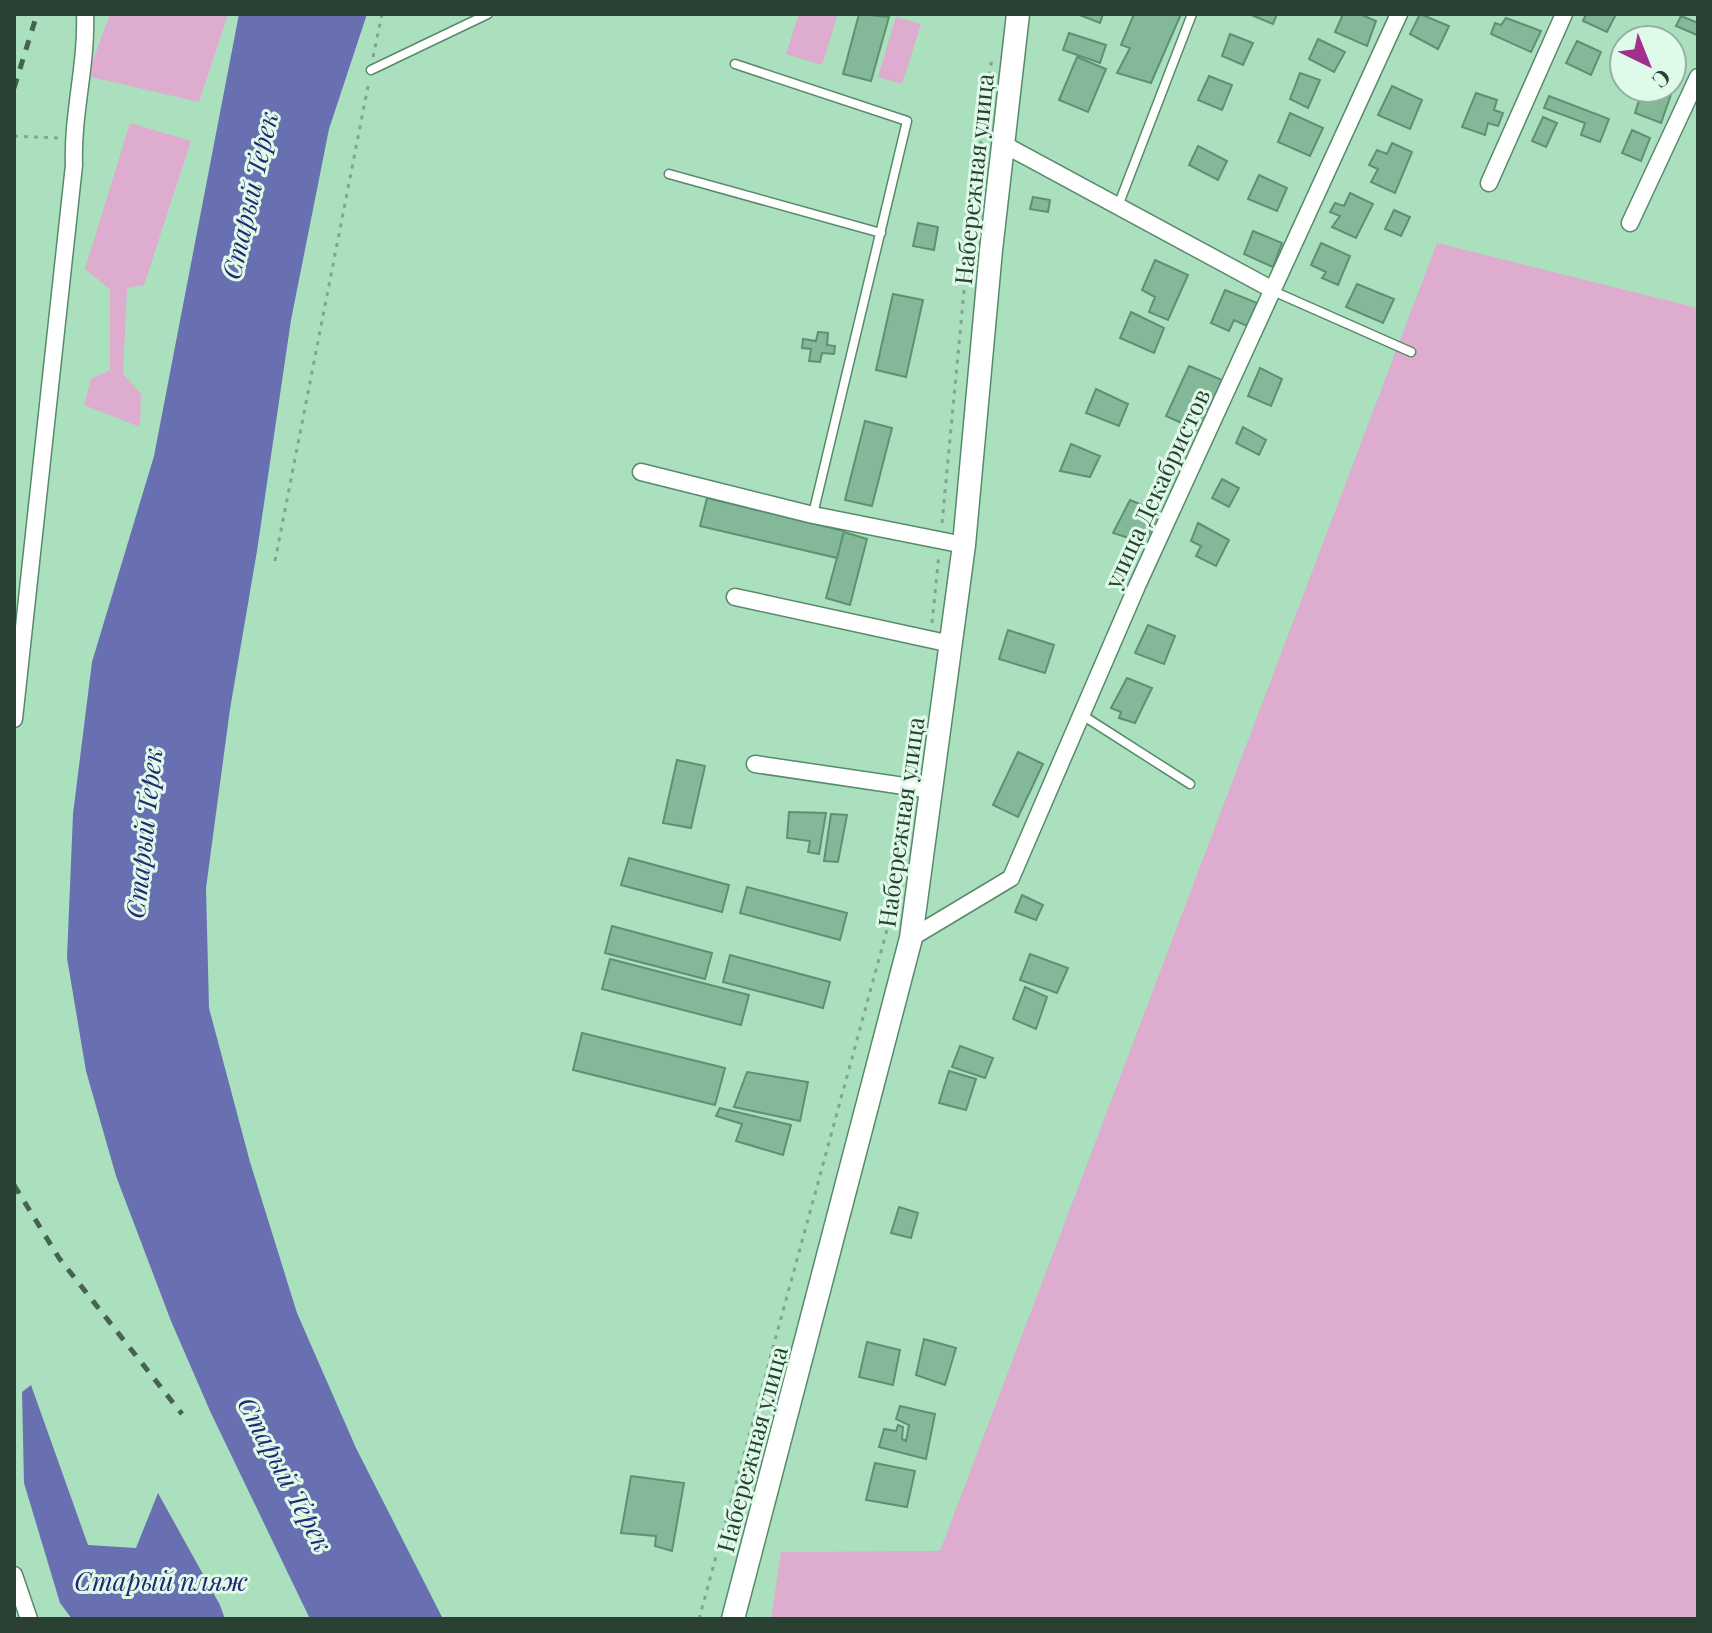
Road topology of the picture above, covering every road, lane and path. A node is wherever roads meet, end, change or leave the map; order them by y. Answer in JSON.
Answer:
{"nodes":[{"id":1,"x":85,"y":14,"type":"edge"},
{"id":2,"x":382,"y":14,"type":"edge"},
{"id":3,"x":488,"y":14,"type":"edge"},
{"id":4,"x":1018,"y":14,"type":"edge"},
{"id":5,"x":1192,"y":14,"type":"edge"},
{"id":6,"x":1399,"y":14,"type":"edge"},
{"id":7,"x":1564,"y":14,"type":"edge"},
{"id":8,"x":994,"y":45,"type":"dead end"},
{"id":9,"x":735,"y":64,"type":"dead end"},
{"id":10,"x":371,"y":70,"type":"junction"},
{"id":11,"x":1698,"y":77,"type":"edge"},
{"id":12,"x":14,"y":136,"type":"edge"},
{"id":13,"x":73,"y":138,"type":"junction"},
{"id":14,"x":1003,"y":144,"type":"junction"},
{"id":15,"x":669,"y":174,"type":"dead end"},
{"id":16,"x":1489,"y":183,"type":"dead end"},
{"id":17,"x":1118,"y":206,"type":"junction"},
{"id":18,"x":1630,"y":223,"type":"dead end"},
{"id":19,"x":881,"y":233,"type":"junction"},
{"id":20,"x":1273,"y":290,"type":"junction"},
{"id":21,"x":1411,"y":352,"type":"dead end"},
{"id":22,"x":641,"y":472,"type":"dead end"},
{"id":23,"x":813,"y":515,"type":"junction"},
{"id":24,"x":940,"y":540,"type":"junction"},
{"id":25,"x":964,"y":545,"type":"junction"},
{"id":26,"x":275,"y":561,"type":"dead end"},
{"id":27,"x":735,"y":597,"type":"dead end"},
{"id":28,"x":941,"y":639,"type":"junction"},
{"id":29,"x":1081,"y":714,"type":"junction"},
{"id":30,"x":14,"y":719,"type":"edge"},
{"id":31,"x":916,"y":750,"type":"dead end"},
{"id":32,"x":755,"y":764,"type":"dead end"},
{"id":33,"x":1190,"y":784,"type":"dead end"},
{"id":34,"x":917,"y":788,"type":"junction"},
{"id":35,"x":911,"y":938,"type":"junction"},
{"id":36,"x":14,"y":1575,"type":"edge"},
{"id":37,"x":29,"y":1619,"type":"edge"},
{"id":38,"x":699,"y":1619,"type":"edge"},
{"id":39,"x":733,"y":1619,"type":"edge"}],
"edges":[{"from":1,"to":13,"type":"street"},
{"from":2,"to":10,"type":"path"},
{"from":3,"to":10,"type":"lane"},
{"from":4,"to":14,"type":"main road","name":"Набережная улица"},
{"from":5,"to":17,"type":"lane"},
{"from":6,"to":20,"type":"street","name":"улица Декабристов"},
{"from":7,"to":16,"type":"street"},
{"from":8,"to":24,"type":"path"},
{"from":9,"to":19,"type":"lane"},
{"from":10,"to":26,"type":"path"},
{"from":11,"to":18,"type":"street"},
{"from":12,"to":13,"type":"path"},
{"from":13,"to":30,"type":"street"},
{"from":14,"to":17,"type":"street"},
{"from":14,"to":25,"type":"main road","name":"Набережная улица"},
{"from":15,"to":19,"type":"lane"},
{"from":17,"to":20,"type":"street"},
{"from":19,"to":23,"type":"lane"},
{"from":20,"to":21,"type":"lane"},
{"from":20,"to":29,"type":"street","name":"улица Декабристов"},
{"from":22,"to":23,"type":"street"},
{"from":23,"to":24,"type":"street"},
{"from":24,"to":25,"type":"street"},
{"from":24,"to":28,"type":"path"},
{"from":25,"to":28,"type":"main road","name":"Набережная улица"},
{"from":27,"to":28,"type":"street"},
{"from":28,"to":34,"type":"main road","name":"Набережная улица"},
{"from":29,"to":33,"type":"lane"},
{"from":29,"to":35,"type":"street","name":"улица Декабристов"},
{"from":31,"to":34,"type":"path"},
{"from":32,"to":34,"type":"street"},
{"from":34,"to":35,"type":"main road","name":"Набережная улица"},
{"from":34,"to":38,"type":"path"},
{"from":35,"to":39,"type":"main road","name":"Набережная улица"},
{"from":36,"to":37,"type":"street"}]}
